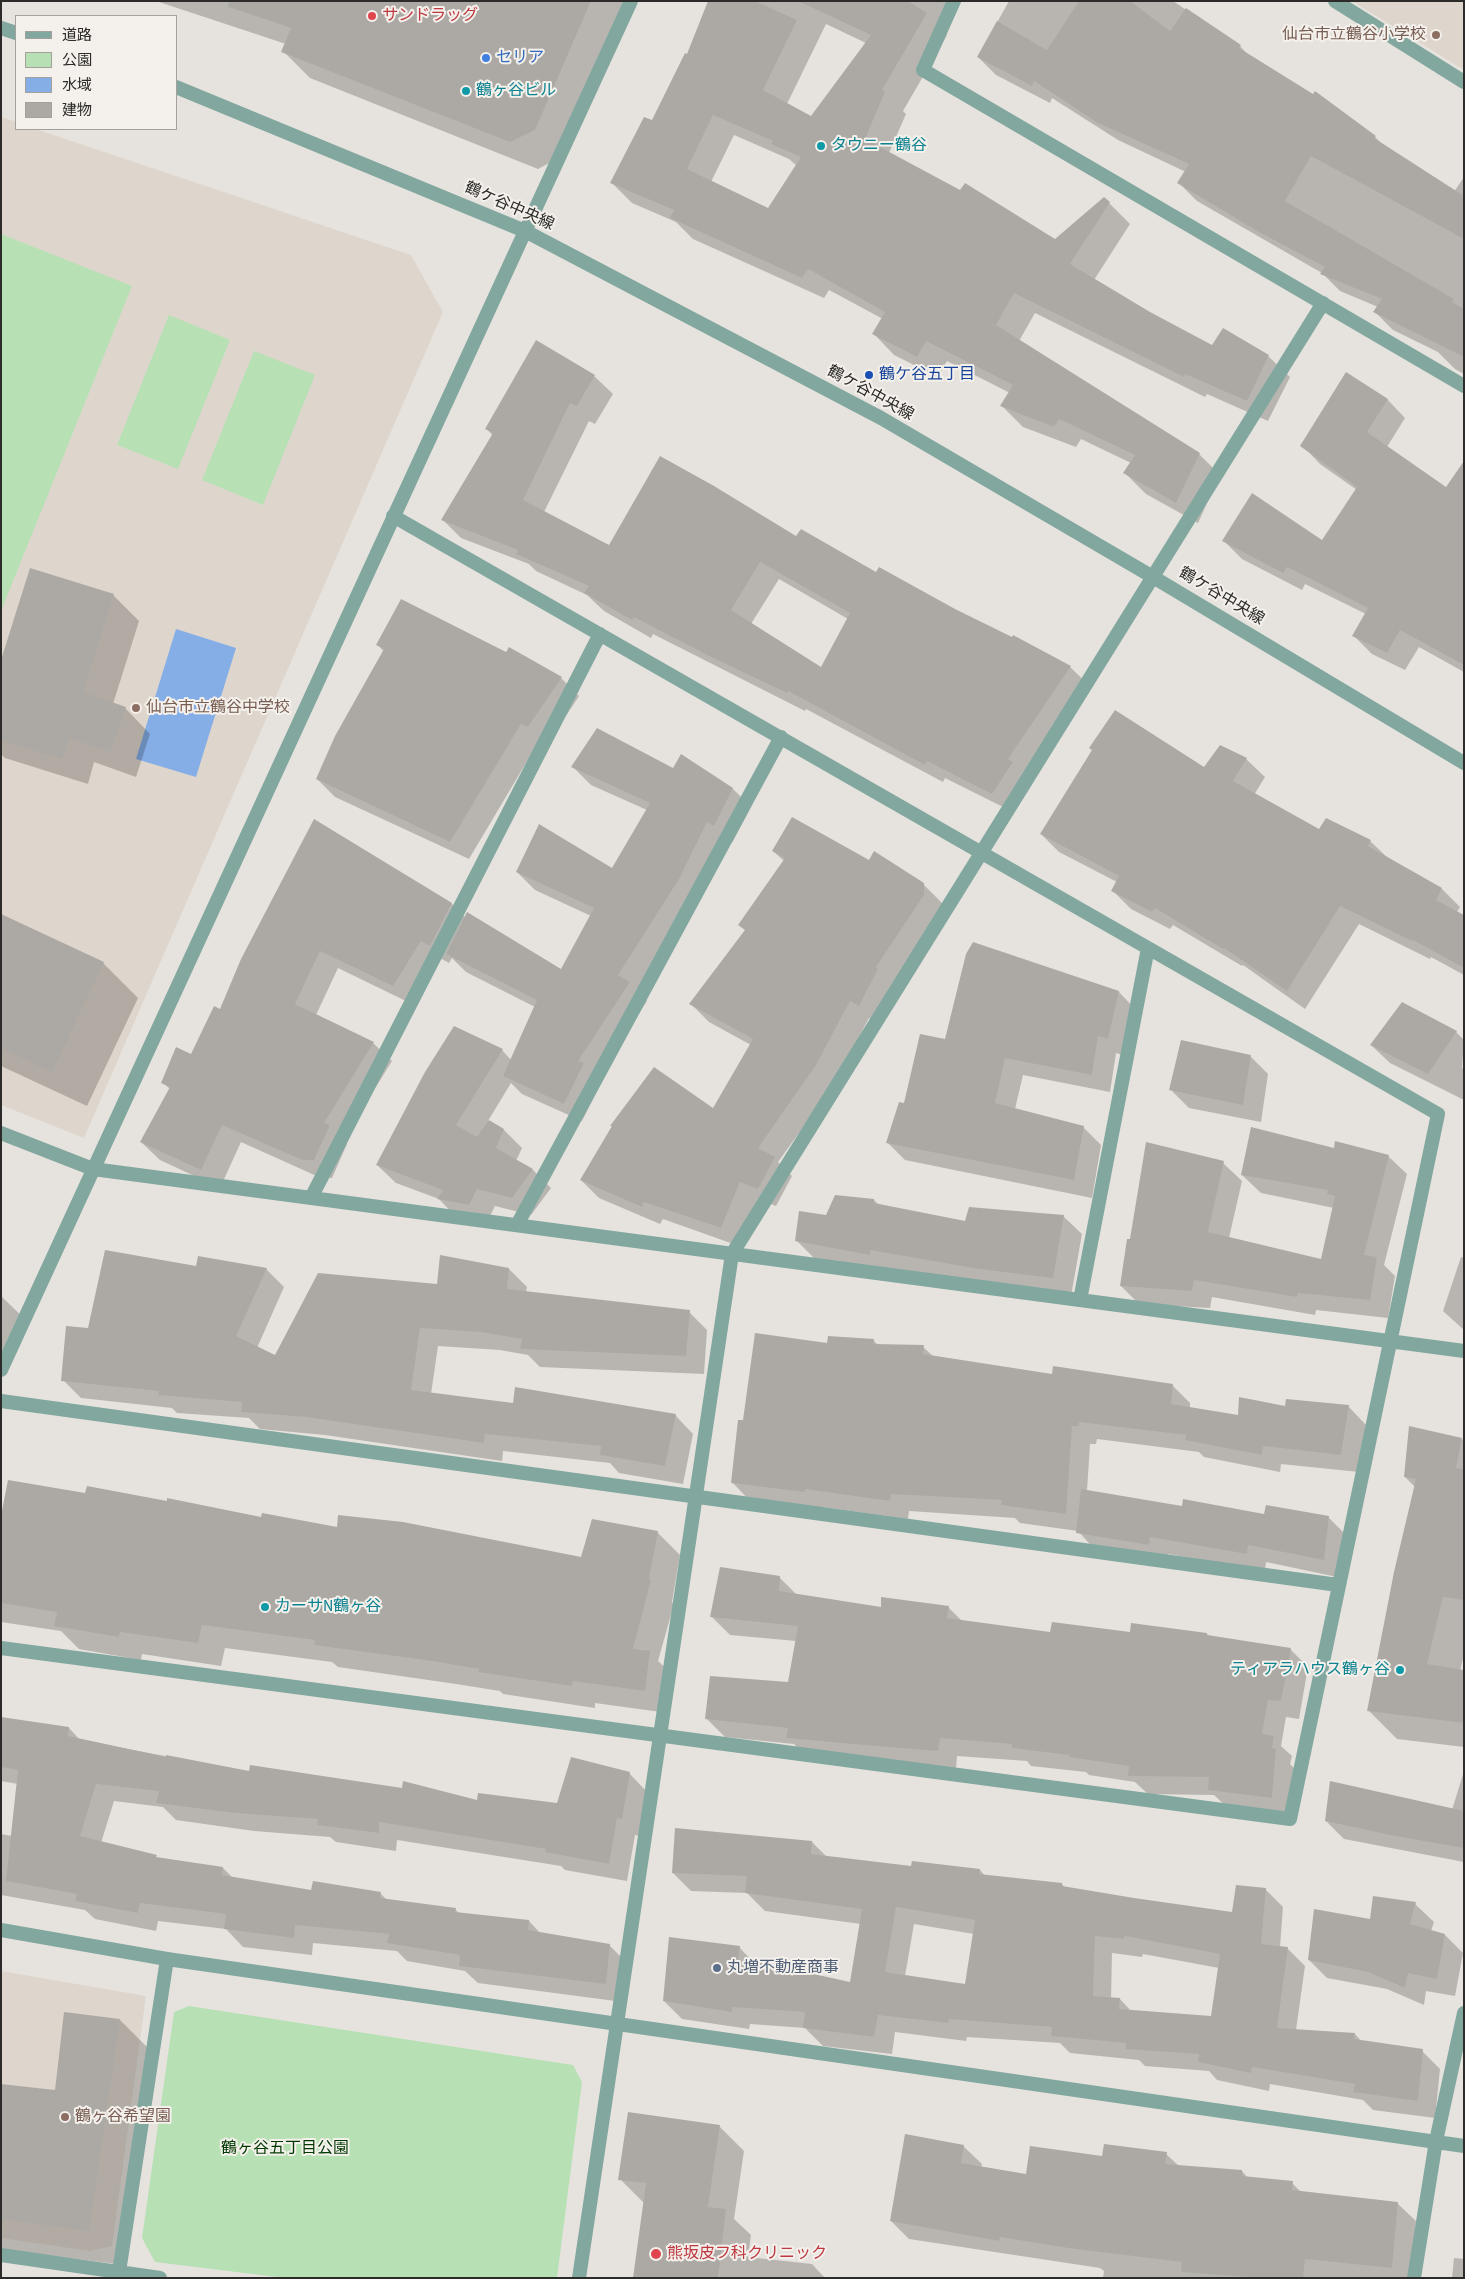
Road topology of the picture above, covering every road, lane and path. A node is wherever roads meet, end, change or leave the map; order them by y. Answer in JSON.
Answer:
{"nodes":[{"id":1,"x":631,"y":1,"type":"edge"},
{"id":2,"x":954,"y":1,"type":"edge"},
{"id":3,"x":1335,"y":1,"type":"edge"},
{"id":4,"x":1,"y":28,"type":"edge"},
{"id":5,"x":15,"y":33,"type":"edge"},
{"id":6,"x":1464,"y":82,"type":"edge"},
{"id":7,"x":178,"y":88,"type":"edge"},
{"id":8,"x":525,"y":230,"type":"junction"},
{"id":9,"x":1323,"y":304,"type":"junction"},
{"id":10,"x":1464,"y":386,"type":"edge"},
{"id":11,"x":392,"y":516,"type":"junction"},
{"id":12,"x":1153,"y":577,"type":"junction"},
{"id":13,"x":600,"y":634,"type":"junction"},
{"id":14,"x":781,"y":738,"type":"junction"},
{"id":15,"x":1464,"y":763,"type":"edge"},
{"id":16,"x":982,"y":852,"type":"junction"},
{"id":17,"x":1148,"y":948,"type":"junction"},
{"id":18,"x":1,"y":1132,"type":"edge"},
{"id":19,"x":93,"y":1169,"type":"junction"},
{"id":20,"x":311,"y":1198,"type":"junction"},
{"id":21,"x":518,"y":1225,"type":"junction"},
{"id":22,"x":732,"y":1254,"type":"junction"},
{"id":23,"x":1080,"y":1300,"type":"junction"},
{"id":24,"x":1388,"y":1341,"type":"junction"},
{"id":25,"x":1464,"y":1351,"type":"edge"},
{"id":26,"x":1,"y":1370,"type":"edge"},
{"id":27,"x":1,"y":1401,"type":"edge"},
{"id":28,"x":696,"y":1497,"type":"junction"},
{"id":29,"x":1338,"y":1585,"type":"junction"},
{"id":30,"x":1,"y":1648,"type":"edge"},
{"id":31,"x":660,"y":1736,"type":"junction"},
{"id":32,"x":1,"y":1930,"type":"edge"},
{"id":33,"x":167,"y":1959,"type":"junction"},
{"id":34,"x":1464,"y":2014,"type":"edge"},
{"id":35,"x":617,"y":2024,"type":"junction"},
{"id":36,"x":1436,"y":2141,"type":"junction"},
{"id":37,"x":1464,"y":2146,"type":"edge"},
{"id":38,"x":1,"y":2256,"type":"edge"},
{"id":39,"x":119,"y":2272,"type":"junction"},
{"id":40,"x":160,"y":2278,"type":"edge"},
{"id":41,"x":579,"y":2278,"type":"edge"},
{"id":42,"x":1414,"y":2278,"type":"edge"}],
"edges":[{"from":1,"to":8,"type":"street"},
{"from":2,"to":9,"type":"street"},
{"from":3,"to":6,"type":"street"},
{"from":4,"to":5,"type":"street"},
{"from":7,"to":8,"type":"street","name":"鶴ケ谷中央線"},
{"from":8,"to":11,"type":"street"},
{"from":8,"to":12,"type":"street","name":"鶴ケ谷中央線"},
{"from":9,"to":10,"type":"street"},
{"from":9,"to":12,"type":"street"},
{"from":11,"to":13,"type":"street"},
{"from":11,"to":19,"type":"street"},
{"from":12,"to":15,"type":"street","name":"鶴ケ谷中央線"},
{"from":12,"to":16,"type":"street"},
{"from":13,"to":14,"type":"street"},
{"from":13,"to":20,"type":"street"},
{"from":14,"to":16,"type":"street"},
{"from":14,"to":21,"type":"street"},
{"from":16,"to":17,"type":"street"},
{"from":16,"to":22,"type":"street"},
{"from":17,"to":23,"type":"street"},
{"from":17,"to":24,"type":"street"},
{"from":18,"to":19,"type":"street"},
{"from":19,"to":20,"type":"street"},
{"from":19,"to":26,"type":"street"},
{"from":20,"to":21,"type":"street"},
{"from":21,"to":22,"type":"street"},
{"from":22,"to":23,"type":"street"},
{"from":22,"to":28,"type":"street"},
{"from":23,"to":24,"type":"street"},
{"from":24,"to":25,"type":"street"},
{"from":24,"to":29,"type":"street"},
{"from":27,"to":28,"type":"street"},
{"from":28,"to":29,"type":"street"},
{"from":28,"to":31,"type":"street"},
{"from":29,"to":31,"type":"street"},
{"from":30,"to":31,"type":"street"},
{"from":31,"to":35,"type":"street"},
{"from":32,"to":33,"type":"street"},
{"from":33,"to":35,"type":"street"},
{"from":33,"to":39,"type":"street"},
{"from":34,"to":36,"type":"street"},
{"from":35,"to":36,"type":"street"},
{"from":35,"to":41,"type":"street"},
{"from":36,"to":37,"type":"street"},
{"from":36,"to":42,"type":"street"},
{"from":38,"to":39,"type":"street"},
{"from":39,"to":40,"type":"street"}]}
